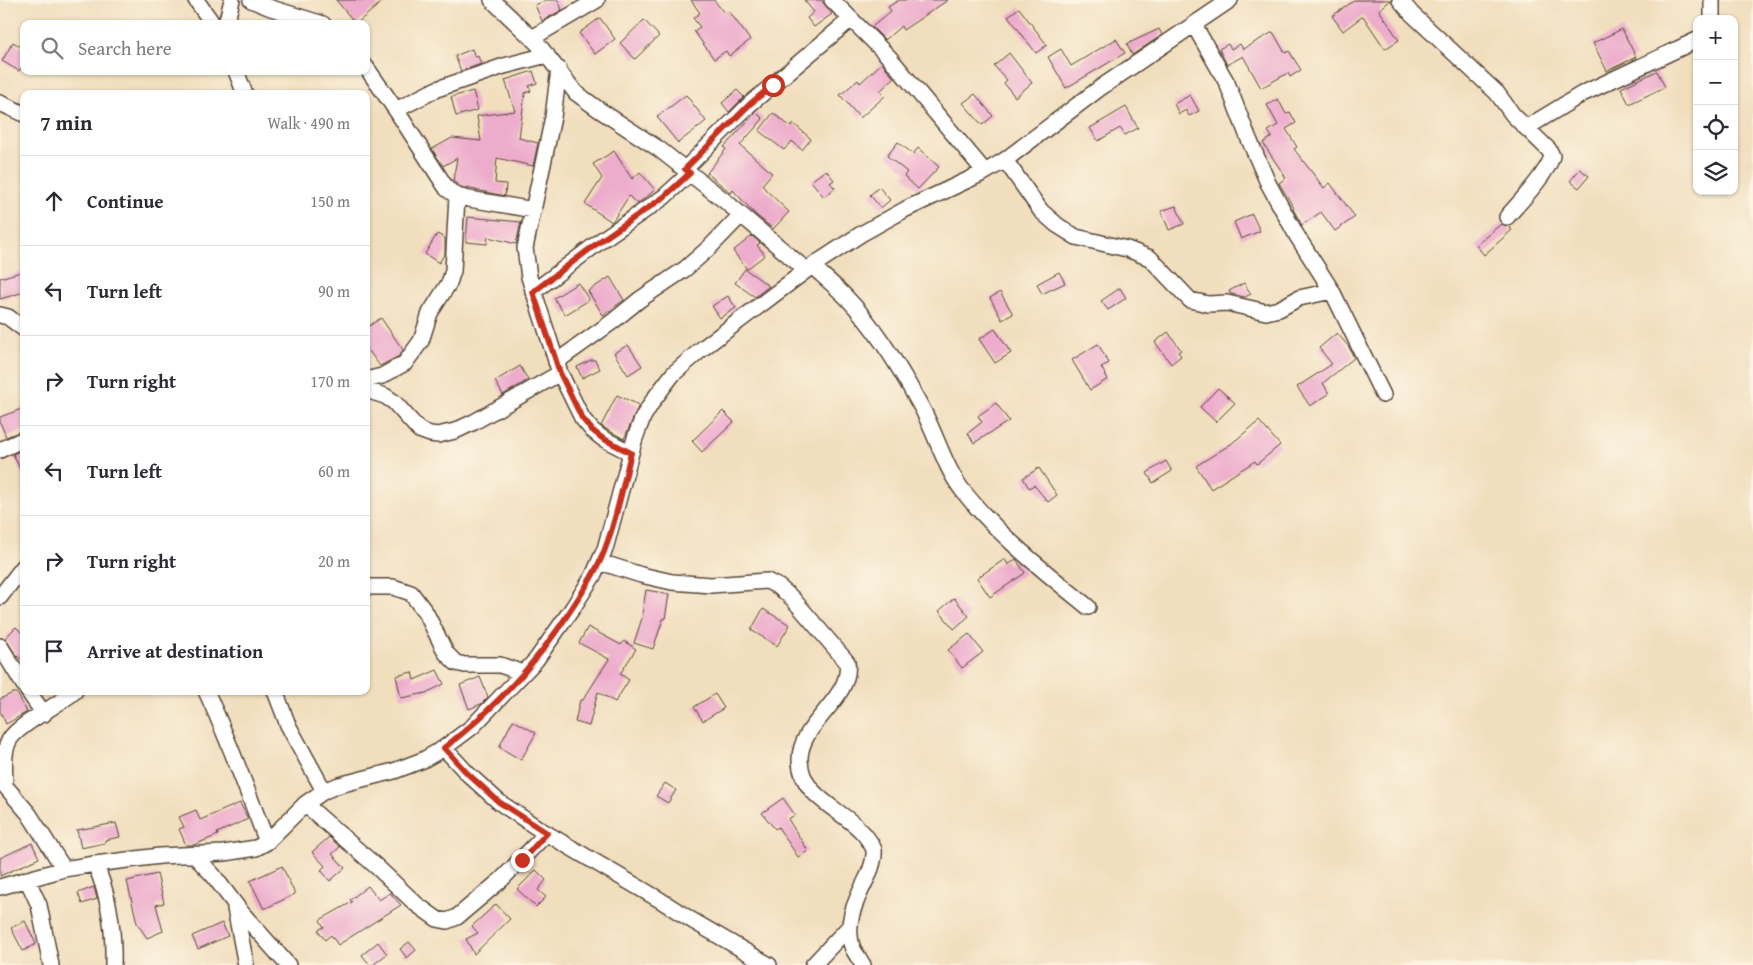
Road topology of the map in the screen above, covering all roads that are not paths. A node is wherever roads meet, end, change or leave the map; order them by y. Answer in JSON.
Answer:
{"nodes":[{"id":1,"x":196,"y":0,"type":"edge"},
{"id":2,"x":232,"y":0,"type":"edge"},
{"id":3,"x":251,"y":0,"type":"edge"},
{"id":4,"x":492,"y":0,"type":"edge"},
{"id":5,"x":597,"y":0,"type":"edge"},
{"id":6,"x":832,"y":0,"type":"edge"},
{"id":7,"x":1230,"y":0,"type":"edge"},
{"id":8,"x":1400,"y":0,"type":"edge"},
{"id":9,"x":1712,"y":0,"type":"edge"},
{"id":10,"x":1712,"y":15,"type":"edge"},
{"id":11,"x":851,"y":19,"type":"junction"},
{"id":12,"x":210,"y":20,"type":"edge"},
{"id":13,"x":227,"y":20,"type":"edge"},
{"id":14,"x":310,"y":20,"type":"edge"},
{"id":15,"x":1194,"y":25,"type":"junction"},
{"id":16,"x":532,"y":38,"type":"junction"},
{"id":17,"x":1693,"y":42,"type":"edge"},
{"id":18,"x":547,"y":54,"type":"junction"},
{"id":19,"x":559,"y":69,"type":"junction"},
{"id":20,"x":370,"y":74,"type":"edge"},
{"id":21,"x":238,"y":75,"type":"edge"},
{"id":22,"x":243,"y":90,"type":"edge"},
{"id":23,"x":0,"y":102,"type":"edge"},
{"id":24,"x":396,"y":110,"type":"junction"},
{"id":25,"x":20,"y":112,"type":"edge"},
{"id":26,"x":1526,"y":128,"type":"junction"},
{"id":27,"x":1005,"y":160,"type":"junction"},
{"id":28,"x":688,"y":171,"type":"junction"},
{"id":29,"x":984,"y":172,"type":"junction"},
{"id":30,"x":457,"y":196,"type":"junction"},
{"id":31,"x":534,"y":210,"type":"junction"},
{"id":32,"x":740,"y":215,"type":"junction"},
{"id":33,"x":1507,"y":218,"type":"dead end"},
{"id":34,"x":809,"y":268,"type":"junction"},
{"id":35,"x":1332,"y":290,"type":"junction"},
{"id":36,"x":533,"y":292,"type":"junction"},
{"id":37,"x":0,"y":315,"type":"edge"},
{"id":38,"x":20,"y":326,"type":"edge"},
{"id":39,"x":558,"y":368,"type":"junction"},
{"id":40,"x":370,"y":374,"type":"edge"},
{"id":41,"x":370,"y":391,"type":"edge"},
{"id":42,"x":1383,"y":395,"type":"dead end"},
{"id":43,"x":20,"y":441,"type":"edge"},
{"id":44,"x":0,"y":450,"type":"edge"},
{"id":45,"x":631,"y":453,"type":"junction"},
{"id":46,"x":600,"y":562,"type":"junction"},
{"id":47,"x":20,"y":571,"type":"edge"},
{"id":48,"x":370,"y":586,"type":"edge"},
{"id":49,"x":0,"y":598,"type":"edge"},
{"id":50,"x":1088,"y":607,"type":"dead end"},
{"id":51,"x":0,"y":646,"type":"edge"},
{"id":52,"x":523,"y":673,"type":"junction"},
{"id":53,"x":20,"y":678,"type":"edge"},
{"id":54,"x":31,"y":695,"type":"edge"},
{"id":55,"x":70,"y":695,"type":"edge"},
{"id":56,"x":208,"y":695,"type":"edge"},
{"id":57,"x":277,"y":695,"type":"edge"},
{"id":58,"x":44,"y":714,"type":"junction"},
{"id":59,"x":444,"y":748,"type":"junction"},
{"id":60,"x":2,"y":783,"type":"edge"},
{"id":61,"x":324,"y":791,"type":"junction"},
{"id":62,"x":306,"y":804,"type":"junction"},
{"id":63,"x":547,"y":833,"type":"junction"},
{"id":64,"x":267,"y":842,"type":"junction"},
{"id":65,"x":194,"y":855,"type":"junction"},
{"id":66,"x":95,"y":864,"type":"junction"},
{"id":67,"x":64,"y":869,"type":"junction"},
{"id":68,"x":27,"y":879,"type":"junction"},
{"id":69,"x":0,"y":887,"type":"edge"},
{"id":70,"x":234,"y":903,"type":"junction"},
{"id":71,"x":849,"y":927,"type":"junction"},
{"id":72,"x":51,"y":965,"type":"edge"},
{"id":73,"x":113,"y":965,"type":"edge"},
{"id":74,"x":246,"y":965,"type":"edge"},
{"id":75,"x":288,"y":965,"type":"edge"},
{"id":76,"x":769,"y":965,"type":"edge"},
{"id":77,"x":813,"y":965,"type":"edge"},
{"id":78,"x":863,"y":965,"type":"edge"}],
"edges":[{"from":1,"to":12,"type":"street"},
{"from":2,"to":13,"type":"street"},
{"from":3,"to":14,"type":"street"},
{"from":4,"to":16,"type":"street"},
{"from":5,"to":16,"type":"street"},
{"from":6,"to":11,"type":"street"},
{"from":7,"to":15,"type":"street"},
{"from":8,"to":26,"type":"street"},
{"from":9,"to":10,"type":"street"},
{"from":11,"to":28,"type":"street"},
{"from":11,"to":29,"type":"street"},
{"from":15,"to":27,"type":"street"},
{"from":15,"to":35,"type":"street"},
{"from":16,"to":18,"type":"street"},
{"from":17,"to":26,"type":"street"},
{"from":18,"to":19,"type":"street"},
{"from":18,"to":24,"type":"street"},
{"from":19,"to":28,"type":"street"},
{"from":19,"to":31,"type":"street"},
{"from":20,"to":24,"type":"street"},
{"from":21,"to":22,"type":"street"},
{"from":23,"to":25,"type":"street"},
{"from":24,"to":30,"type":"street"},
{"from":26,"to":33,"type":"street"},
{"from":27,"to":29,"type":"street"},
{"from":27,"to":35,"type":"street"},
{"from":28,"to":32,"type":"street"},
{"from":28,"to":36,"type":"street"},
{"from":29,"to":34,"type":"street"},
{"from":30,"to":31,"type":"street"},
{"from":30,"to":40,"type":"street"},
{"from":31,"to":36,"type":"street"},
{"from":32,"to":34,"type":"street"},
{"from":32,"to":39,"type":"street"},
{"from":34,"to":45,"type":"street"},
{"from":34,"to":50,"type":"street"},
{"from":35,"to":42,"type":"street"},
{"from":36,"to":39,"type":"street"},
{"from":37,"to":38,"type":"street"},
{"from":39,"to":41,"type":"street"},
{"from":39,"to":45,"type":"street"},
{"from":43,"to":44,"type":"street"},
{"from":45,"to":46,"type":"street"},
{"from":46,"to":52,"type":"street"},
{"from":46,"to":71,"type":"street"},
{"from":47,"to":49,"type":"street"},
{"from":48,"to":52,"type":"street"},
{"from":51,"to":53,"type":"street"},
{"from":52,"to":59,"type":"street"},
{"from":54,"to":58,"type":"street"},
{"from":55,"to":58,"type":"street"},
{"from":56,"to":64,"type":"street"},
{"from":57,"to":61,"type":"street"},
{"from":58,"to":60,"type":"street"},
{"from":59,"to":61,"type":"street"},
{"from":59,"to":63,"type":"street"},
{"from":60,"to":67,"type":"street"},
{"from":61,"to":62,"type":"street"},
{"from":62,"to":63,"type":"street"},
{"from":62,"to":64,"type":"street"},
{"from":63,"to":76,"type":"street"},
{"from":64,"to":65,"type":"street"},
{"from":65,"to":66,"type":"street"},
{"from":65,"to":70,"type":"street"},
{"from":66,"to":67,"type":"street"},
{"from":66,"to":73,"type":"street"},
{"from":67,"to":68,"type":"street"},
{"from":68,"to":69,"type":"street"},
{"from":68,"to":72,"type":"street"},
{"from":70,"to":74,"type":"street"},
{"from":70,"to":75,"type":"street"},
{"from":71,"to":77,"type":"street"},
{"from":71,"to":78,"type":"street"}]}
